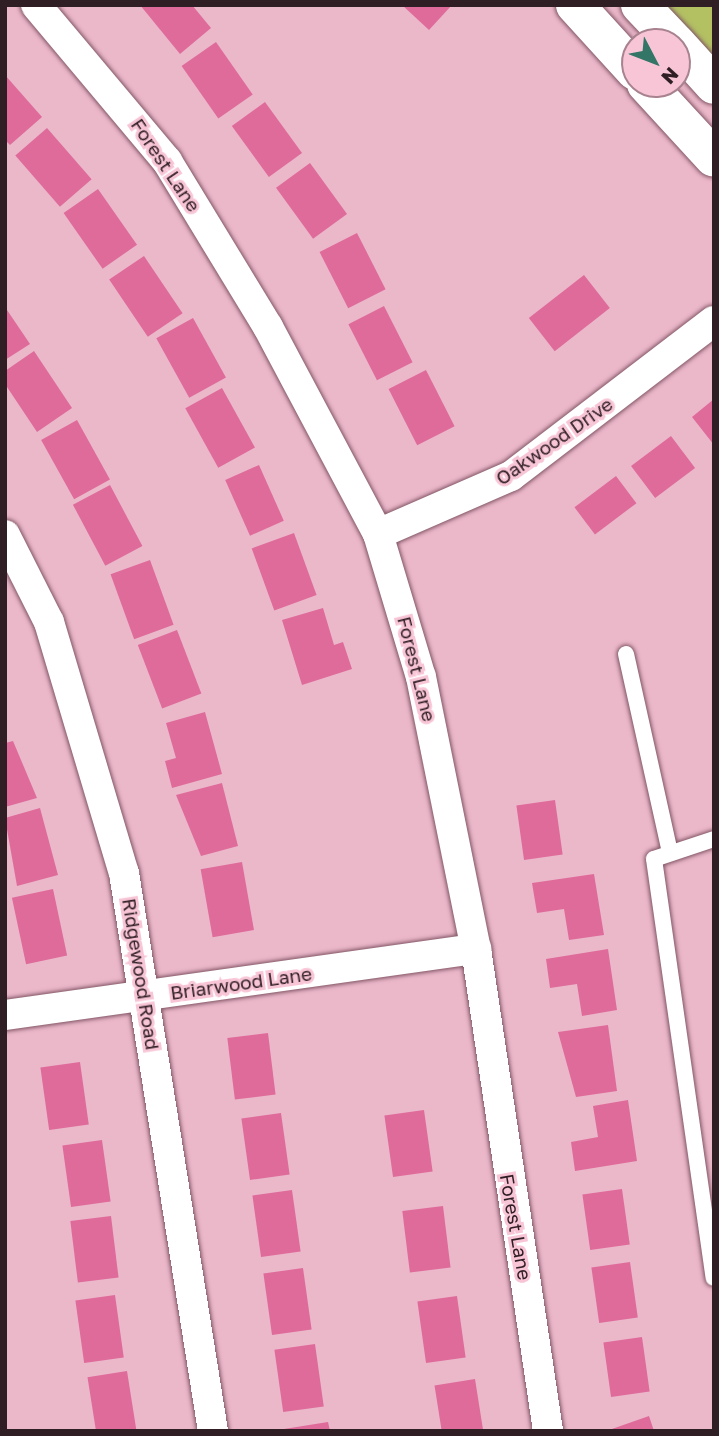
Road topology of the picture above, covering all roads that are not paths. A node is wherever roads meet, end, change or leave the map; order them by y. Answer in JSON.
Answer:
{"nodes":[{"id":1,"x":36,"y":5,"type":"edge"},
{"id":2,"x":575,"y":5,"type":"edge"},
{"id":3,"x":640,"y":5,"type":"edge"},
{"id":4,"x":662,"y":28,"type":"edge"},
{"id":5,"x":621,"y":56,"type":"edge"},
{"id":6,"x":691,"y":60,"type":"edge"},
{"id":7,"x":714,"y":85,"type":"edge"},
{"id":8,"x":659,"y":98,"type":"edge"},
{"id":9,"x":714,"y":158,"type":"edge"},
{"id":10,"x":714,"y":321,"type":"edge"},
{"id":11,"x":378,"y":534,"type":"junction"},
{"id":12,"x":5,"y":535,"type":"edge"},
{"id":13,"x":626,"y":654,"type":"dead end"},
{"id":14,"x":714,"y":839,"type":"edge"},
{"id":15,"x":670,"y":852,"type":"junction"},
{"id":16,"x":476,"y":949,"type":"junction"},
{"id":17,"x":144,"y":996,"type":"junction"},
{"id":18,"x":5,"y":1014,"type":"edge"},
{"id":19,"x":714,"y":1278,"type":"edge"},
{"id":20,"x":213,"y":1431,"type":"edge"},
{"id":21,"x":548,"y":1431,"type":"edge"}],
"edges":[{"from":1,"to":11,"type":"street","name":"Forest Lane"},
{"from":2,"to":5,"type":"main road"},
{"from":3,"to":4,"type":"main road"},
{"from":6,"to":7,"type":"main road"},
{"from":8,"to":9,"type":"main road"},
{"from":10,"to":11,"type":"street","name":"Oakwood Drive"},
{"from":11,"to":16,"type":"street","name":"Forest Lane"},
{"from":12,"to":17,"type":"street","name":"Ridgewood Road"},
{"from":13,"to":15,"type":"lane"},
{"from":14,"to":15,"type":"lane"},
{"from":15,"to":19,"type":"lane"},
{"from":16,"to":17,"type":"street","name":"Briarwood Lane"},
{"from":16,"to":21,"type":"street","name":"Forest Lane"},
{"from":17,"to":18,"type":"street","name":"Briarwood Lane"},
{"from":17,"to":20,"type":"street","name":"Ridgewood Road"}]}
